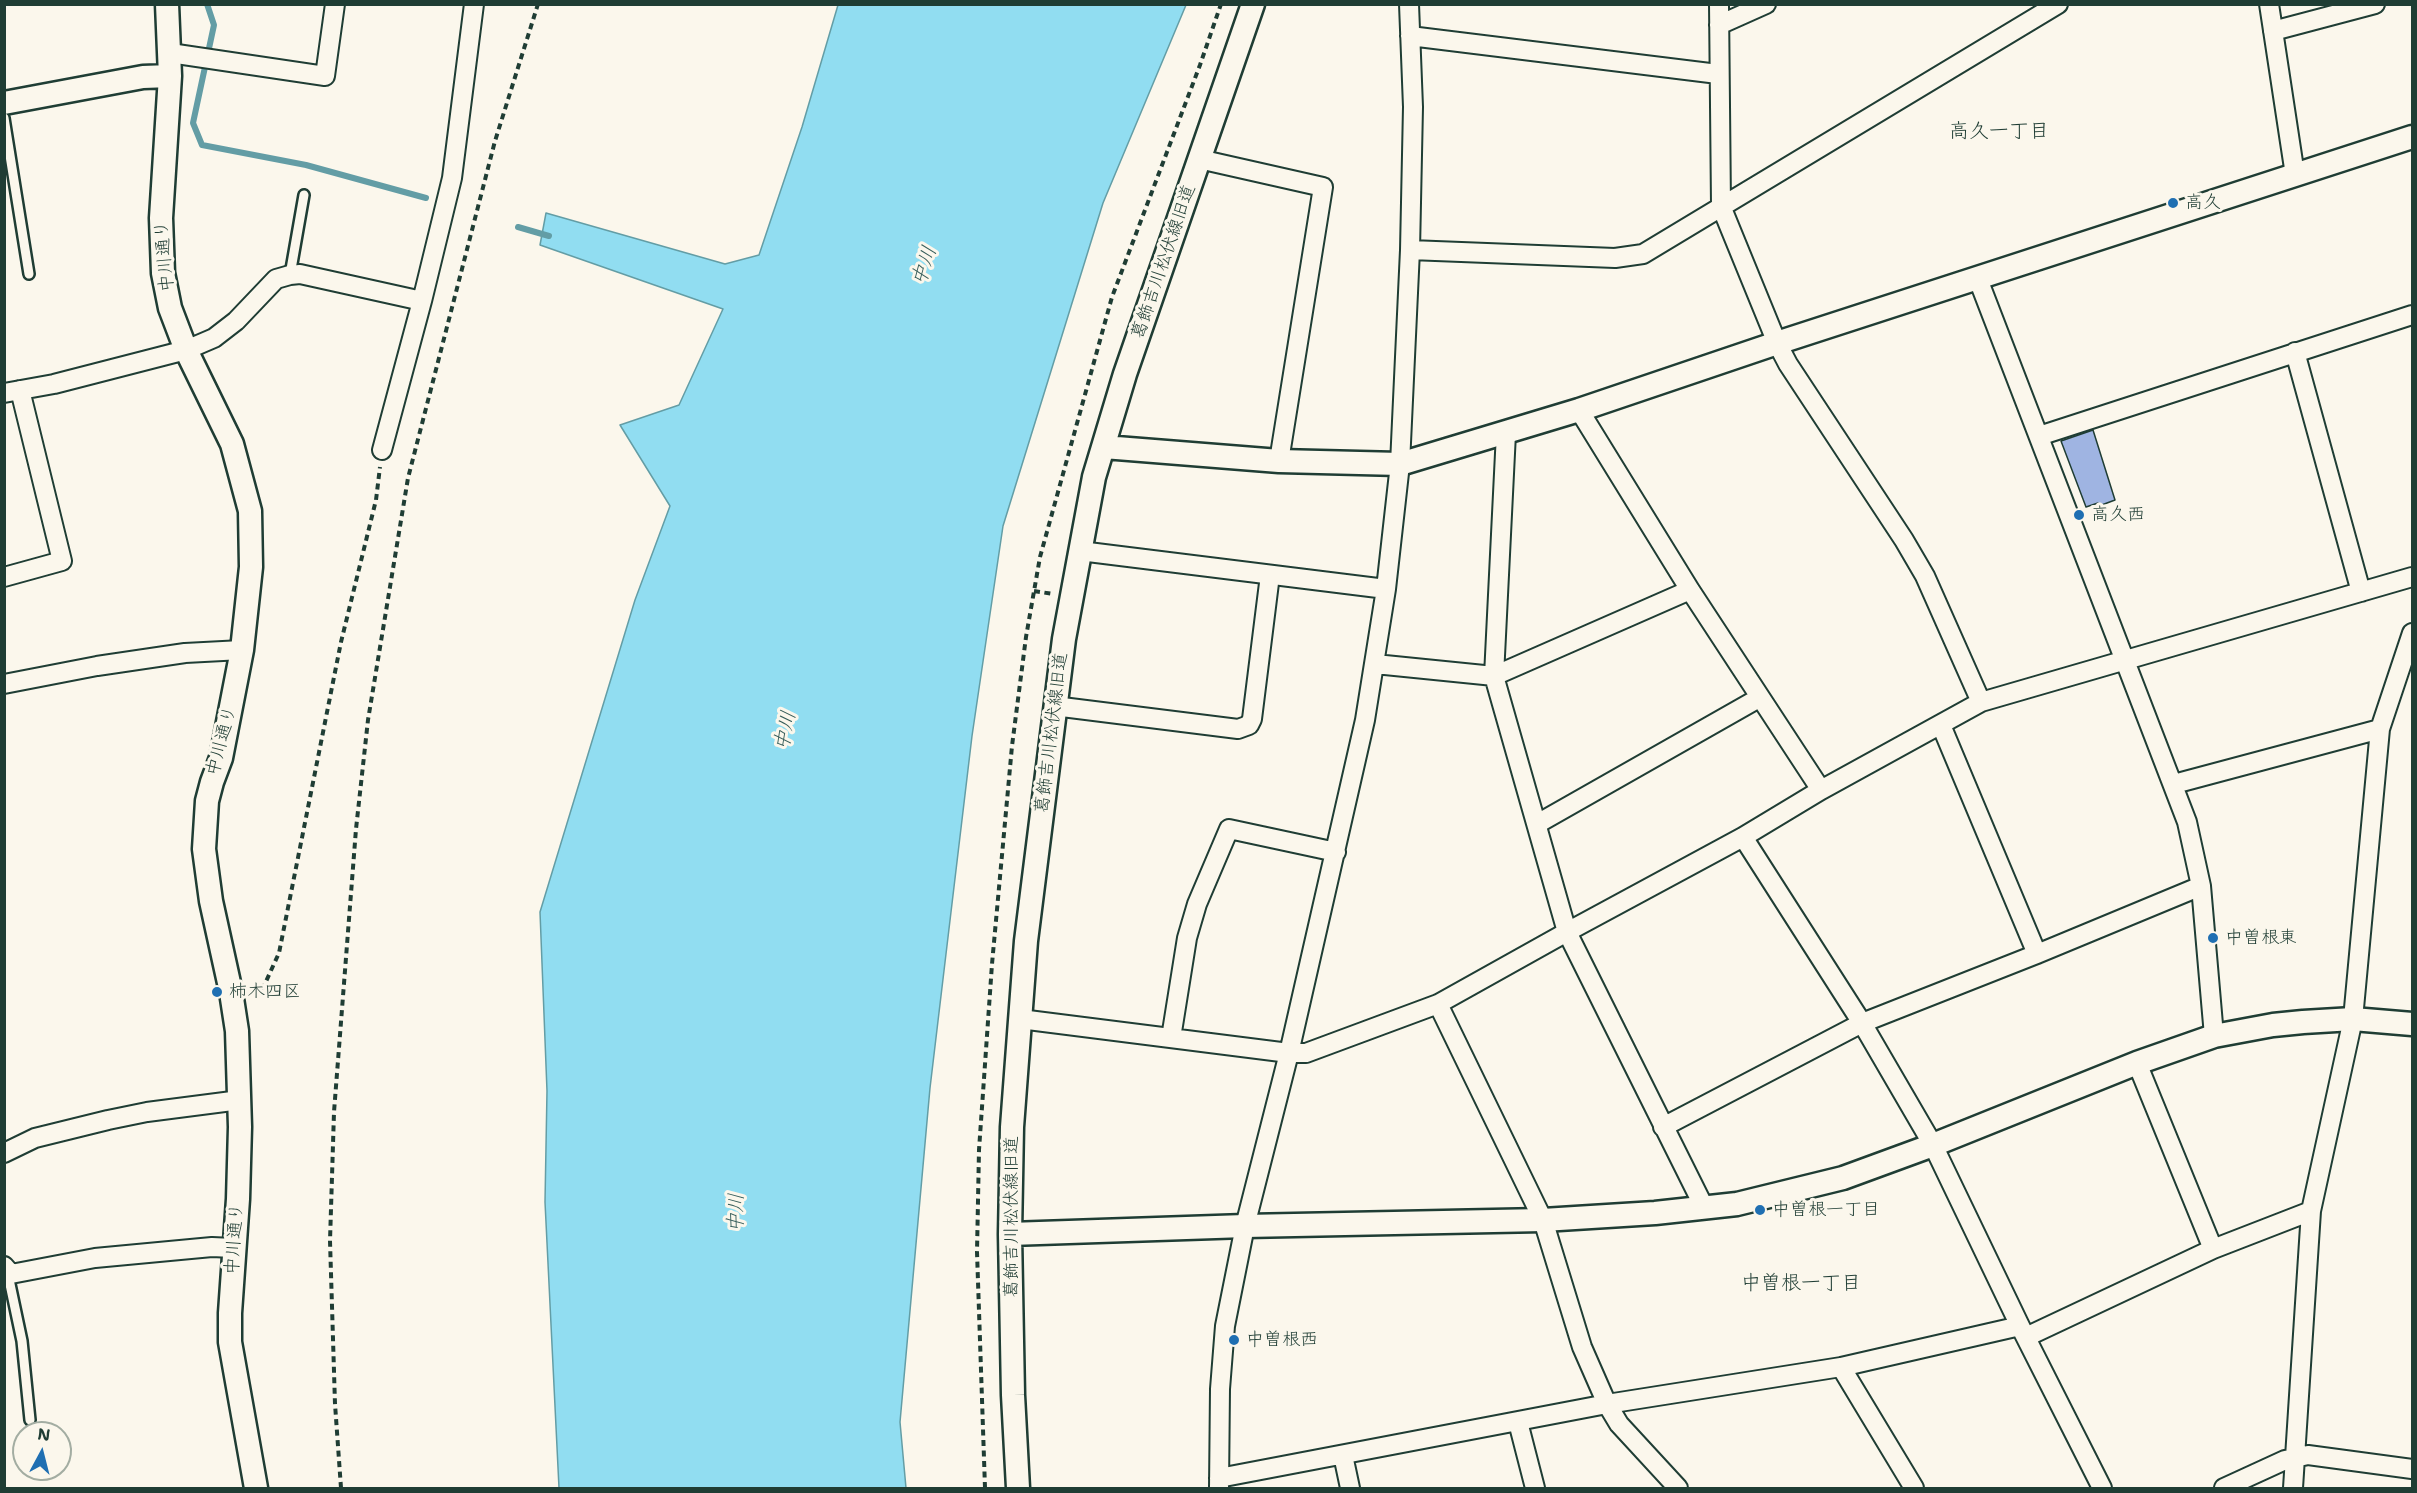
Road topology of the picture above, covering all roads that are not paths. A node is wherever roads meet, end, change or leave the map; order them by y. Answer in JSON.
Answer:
{"nodes":[{"id":1,"x":167,"y":4,"type":"edge"},
{"id":2,"x":335,"y":4,"type":"edge"},
{"id":3,"x":474,"y":4,"type":"edge"},
{"id":4,"x":1253,"y":4,"type":"edge"},
{"id":5,"x":1409,"y":4,"type":"edge"},
{"id":6,"x":1719,"y":4,"type":"edge"},
{"id":7,"x":1766,"y":4,"type":"edge"},
{"id":8,"x":2058,"y":4,"type":"edge"},
{"id":9,"x":2269,"y":4,"type":"edge"},
{"id":10,"x":2375,"y":5,"type":"edge"},
{"id":11,"x":2036,"y":10,"type":"edge"},
{"id":12,"x":1719,"y":25,"type":"junction"},
{"id":13,"x":2273,"y":31,"type":"junction"},
{"id":14,"x":1410,"y":36,"type":"junction"},
{"id":15,"x":178,"y":54,"type":"junction"},
{"id":16,"x":1718,"y":74,"type":"junction"},
{"id":17,"x":170,"y":76,"type":"junction"},
{"id":18,"x":4,"y":103,"type":"edge"},
{"id":19,"x":4,"y":118,"type":"edge"},
{"id":20,"x":2412,"y":137,"type":"edge"},
{"id":21,"x":1199,"y":159,"type":"junction"},
{"id":22,"x":2295,"y":175,"type":"junction"},
{"id":23,"x":304,"y":195,"type":"dead end"},
{"id":24,"x":1721,"y":206,"type":"junction"},
{"id":25,"x":1410,"y":250,"type":"junction"},
{"id":26,"x":29,"y":274,"type":"dead end"},
{"id":27,"x":290,"y":275,"type":"junction"},
{"id":28,"x":1978,"y":279,"type":"junction"},
{"id":29,"x":422,"y":301,"type":"junction"},
{"id":30,"x":2412,"y":315,"type":"edge"},
{"id":31,"x":1777,"y":343,"type":"junction"},
{"id":32,"x":186,"y":350,"type":"junction"},
{"id":33,"x":2295,"y":352,"type":"junction"},
{"id":34,"x":12,"y":392,"type":"edge"},
{"id":35,"x":1579,"y":410,"type":"junction"},
{"id":36,"x":1506,"y":433,"type":"junction"},
{"id":37,"x":2039,"y":436,"type":"junction"},
{"id":38,"x":1104,"y":447,"type":"junction"},
{"id":39,"x":382,"y":450,"type":"road end"},
{"id":40,"x":1280,"y":461,"type":"junction"},
{"id":41,"x":1400,"y":464,"type":"junction"},
{"id":42,"x":1080,"y":551,"type":"junction"},
{"id":43,"x":1270,"y":576,"type":"junction"},
{"id":44,"x":4,"y":577,"type":"edge"},
{"id":45,"x":2412,"y":577,"type":"edge"},
{"id":46,"x":1386,"y":589,"type":"junction"},
{"id":47,"x":1689,"y":590,"type":"junction"},
{"id":48,"x":2361,"y":592,"type":"junction"},
{"id":49,"x":2412,"y":633,"type":"edge"},
{"id":50,"x":242,"y":650,"type":"junction"},
{"id":51,"x":2125,"y":659,"type":"junction"},
{"id":52,"x":1375,"y":664,"type":"junction"},
{"id":53,"x":1494,"y":676,"type":"junction"},
{"id":54,"x":4,"y":684,"type":"edge"},
{"id":55,"x":1759,"y":698,"type":"junction"},
{"id":56,"x":1982,"y":702,"type":"junction"},
{"id":57,"x":1054,"y":706,"type":"junction"},
{"id":58,"x":1941,"y":725,"type":"junction"},
{"id":59,"x":2380,"y":729,"type":"junction"},
{"id":60,"x":2174,"y":783,"type":"junction"},
{"id":61,"x":1821,"y":790,"type":"junction"},
{"id":62,"x":1537,"y":824,"type":"junction"},
{"id":63,"x":1743,"y":837,"type":"junction"},
{"id":64,"x":1336,"y":852,"type":"junction"},
{"id":65,"x":2200,"y":886,"type":"junction"},
{"id":66,"x":1567,"y":932,"type":"junction"},
{"id":67,"x":2037,"y":954,"type":"junction"},
{"id":68,"x":1438,"y":1004,"type":"junction"},
{"id":69,"x":1020,"y":1019,"type":"junction"},
{"id":70,"x":2353,"y":1019,"type":"junction"},
{"id":71,"x":1862,"y":1023,"type":"junction"},
{"id":72,"x":2412,"y":1024,"type":"edge"},
{"id":73,"x":2214,"y":1036,"type":"junction"},
{"id":74,"x":1171,"y":1038,"type":"junction"},
{"id":75,"x":1289,"y":1053,"type":"junction"},
{"id":76,"x":2137,"y":1063,"type":"junction"},
{"id":77,"x":240,"y":1100,"type":"junction"},
{"id":78,"x":1663,"y":1126,"type":"junction"},
{"id":79,"x":1933,"y":1145,"type":"junction"},
{"id":80,"x":4,"y":1153,"type":"edge"},
{"id":81,"x":1705,"y":1209,"type":"junction"},
{"id":82,"x":2311,"y":1211,"type":"junction"},
{"id":83,"x":1543,"y":1220,"type":"junction"},
{"id":84,"x":1245,"y":1226,"type":"junction"},
{"id":85,"x":1010,"y":1234,"type":"junction"},
{"id":86,"x":233,"y":1248,"type":"junction"},
{"id":87,"x":2213,"y":1249,"type":"junction"},
{"id":88,"x":5,"y":1267,"type":"edge"},
{"id":89,"x":2023,"y":1332,"type":"junction"},
{"id":90,"x":1841,"y":1367,"type":"junction"},
{"id":91,"x":1607,"y":1404,"type":"junction"},
{"id":92,"x":30,"y":1420,"type":"dead end"},
{"id":93,"x":1518,"y":1422,"type":"junction"},
{"id":94,"x":1342,"y":1455,"type":"junction"},
{"id":95,"x":2295,"y":1457,"type":"junction"},
{"id":96,"x":2412,"y":1469,"type":"edge"},
{"id":97,"x":1219,"y":1483,"type":"edge"},
{"id":98,"x":256,"y":1488,"type":"edge"},
{"id":99,"x":1018,"y":1488,"type":"edge"},
{"id":100,"x":1350,"y":1488,"type":"edge"},
{"id":101,"x":1535,"y":1488,"type":"edge"},
{"id":102,"x":1678,"y":1488,"type":"edge"},
{"id":103,"x":1914,"y":1488,"type":"edge"},
{"id":104,"x":2102,"y":1488,"type":"edge"},
{"id":105,"x":2224,"y":1488,"type":"edge"},
{"id":106,"x":2293,"y":1488,"type":"edge"}],
"edges":[{"from":1,"to":15,"type":"street","name":"中川通り"},
{"from":2,"to":15,"type":"street"},
{"from":3,"to":29,"type":"street"},
{"from":4,"to":21,"type":"street","name":"葛飾吉川松伏線旧道"},
{"from":5,"to":14,"type":"street"},
{"from":6,"to":12,"type":"street"},
{"from":7,"to":12,"type":"street"},
{"from":8,"to":11,"type":"street"},
{"from":9,"to":13,"type":"street"},
{"from":10,"to":13,"type":"street"},
{"from":11,"to":24,"type":"street"},
{"from":12,"to":16,"type":"street"},
{"from":13,"to":22,"type":"street"},
{"from":14,"to":16,"type":"street"},
{"from":14,"to":25,"type":"street"},
{"from":15,"to":17,"type":"street","name":"中川通り"},
{"from":16,"to":24,"type":"street"},
{"from":17,"to":18,"type":"street"},
{"from":17,"to":32,"type":"street","name":"中川通り"},
{"from":19,"to":26,"type":"lane"},
{"from":20,"to":22,"type":"street"},
{"from":21,"to":38,"type":"street","name":"葛飾吉川松伏線旧道"},
{"from":21,"to":40,"type":"street"},
{"from":22,"to":28,"type":"street"},
{"from":23,"to":27,"type":"lane"},
{"from":24,"to":25,"type":"street"},
{"from":24,"to":31,"type":"street"},
{"from":25,"to":41,"type":"street"},
{"from":27,"to":29,"type":"street"},
{"from":27,"to":32,"type":"street"},
{"from":28,"to":31,"type":"street"},
{"from":28,"to":37,"type":"street"},
{"from":29,"to":39,"type":"street"},
{"from":30,"to":33,"type":"street"},
{"from":31,"to":35,"type":"street"},
{"from":31,"to":56,"type":"street"},
{"from":32,"to":34,"type":"street"},
{"from":32,"to":50,"type":"street","name":"中川通り"},
{"from":33,"to":37,"type":"street"},
{"from":33,"to":48,"type":"street"},
{"from":34,"to":44,"type":"street"},
{"from":35,"to":36,"type":"street"},
{"from":35,"to":47,"type":"street"},
{"from":36,"to":41,"type":"street"},
{"from":36,"to":53,"type":"street"},
{"from":37,"to":51,"type":"street"},
{"from":38,"to":40,"type":"street"},
{"from":38,"to":42,"type":"street","name":"葛飾吉川松伏線旧道"},
{"from":40,"to":41,"type":"street"},
{"from":41,"to":46,"type":"street"},
{"from":42,"to":43,"type":"street"},
{"from":42,"to":57,"type":"street","name":"葛飾吉川松伏線旧道"},
{"from":43,"to":46,"type":"street"},
{"from":43,"to":57,"type":"street"},
{"from":45,"to":48,"type":"street"},
{"from":46,"to":52,"type":"street"},
{"from":47,"to":53,"type":"street"},
{"from":47,"to":55,"type":"street"},
{"from":48,"to":51,"type":"street"},
{"from":49,"to":59,"type":"street"},
{"from":50,"to":54,"type":"street"},
{"from":50,"to":77,"type":"street","name":"中川通り"},
{"from":51,"to":56,"type":"street"},
{"from":51,"to":60,"type":"street"},
{"from":52,"to":53,"type":"street"},
{"from":52,"to":64,"type":"street"},
{"from":53,"to":62,"type":"street"},
{"from":55,"to":61,"type":"street"},
{"from":55,"to":62,"type":"street"},
{"from":56,"to":58,"type":"street"},
{"from":57,"to":69,"type":"street","name":"葛飾吉川松伏線旧道"},
{"from":58,"to":61,"type":"street"},
{"from":58,"to":67,"type":"street"},
{"from":59,"to":60,"type":"street"},
{"from":59,"to":70,"type":"street"},
{"from":60,"to":65,"type":"street"},
{"from":61,"to":63,"type":"street"},
{"from":62,"to":66,"type":"street"},
{"from":63,"to":66,"type":"street"},
{"from":63,"to":71,"type":"street"},
{"from":64,"to":74,"type":"street"},
{"from":64,"to":75,"type":"street"},
{"from":65,"to":67,"type":"street"},
{"from":65,"to":73,"type":"street"},
{"from":66,"to":68,"type":"street"},
{"from":66,"to":78,"type":"street"},
{"from":67,"to":71,"type":"street"},
{"from":68,"to":75,"type":"street"},
{"from":68,"to":83,"type":"street"},
{"from":69,"to":74,"type":"street"},
{"from":69,"to":85,"type":"street","name":"葛飾吉川松伏線旧道"},
{"from":70,"to":72,"type":"street"},
{"from":70,"to":73,"type":"street"},
{"from":70,"to":82,"type":"street"},
{"from":71,"to":78,"type":"street"},
{"from":71,"to":79,"type":"street"},
{"from":73,"to":76,"type":"street"},
{"from":74,"to":75,"type":"street"},
{"from":75,"to":84,"type":"street"},
{"from":76,"to":79,"type":"street"},
{"from":76,"to":87,"type":"street"},
{"from":77,"to":80,"type":"street"},
{"from":77,"to":86,"type":"street","name":"中川通り"},
{"from":78,"to":81,"type":"street"},
{"from":79,"to":81,"type":"street"},
{"from":79,"to":89,"type":"street"},
{"from":81,"to":83,"type":"street"},
{"from":82,"to":87,"type":"street"},
{"from":82,"to":95,"type":"street"},
{"from":83,"to":84,"type":"street"},
{"from":83,"to":91,"type":"street"},
{"from":84,"to":85,"type":"street"},
{"from":84,"to":97,"type":"street"},
{"from":85,"to":99,"type":"street","name":"葛飾吉川松伏線旧道"},
{"from":86,"to":88,"type":"street"},
{"from":86,"to":98,"type":"street","name":"中川通り"},
{"from":87,"to":89,"type":"street"},
{"from":88,"to":92,"type":"lane"},
{"from":89,"to":90,"type":"street"},
{"from":89,"to":104,"type":"street"},
{"from":90,"to":91,"type":"street"},
{"from":90,"to":103,"type":"street"},
{"from":91,"to":93,"type":"street"},
{"from":91,"to":102,"type":"street"},
{"from":93,"to":94,"type":"street"},
{"from":93,"to":101,"type":"street"},
{"from":94,"to":97,"type":"street"},
{"from":94,"to":100,"type":"street"},
{"from":95,"to":96,"type":"street"},
{"from":95,"to":105,"type":"street"},
{"from":95,"to":106,"type":"street"}]}
